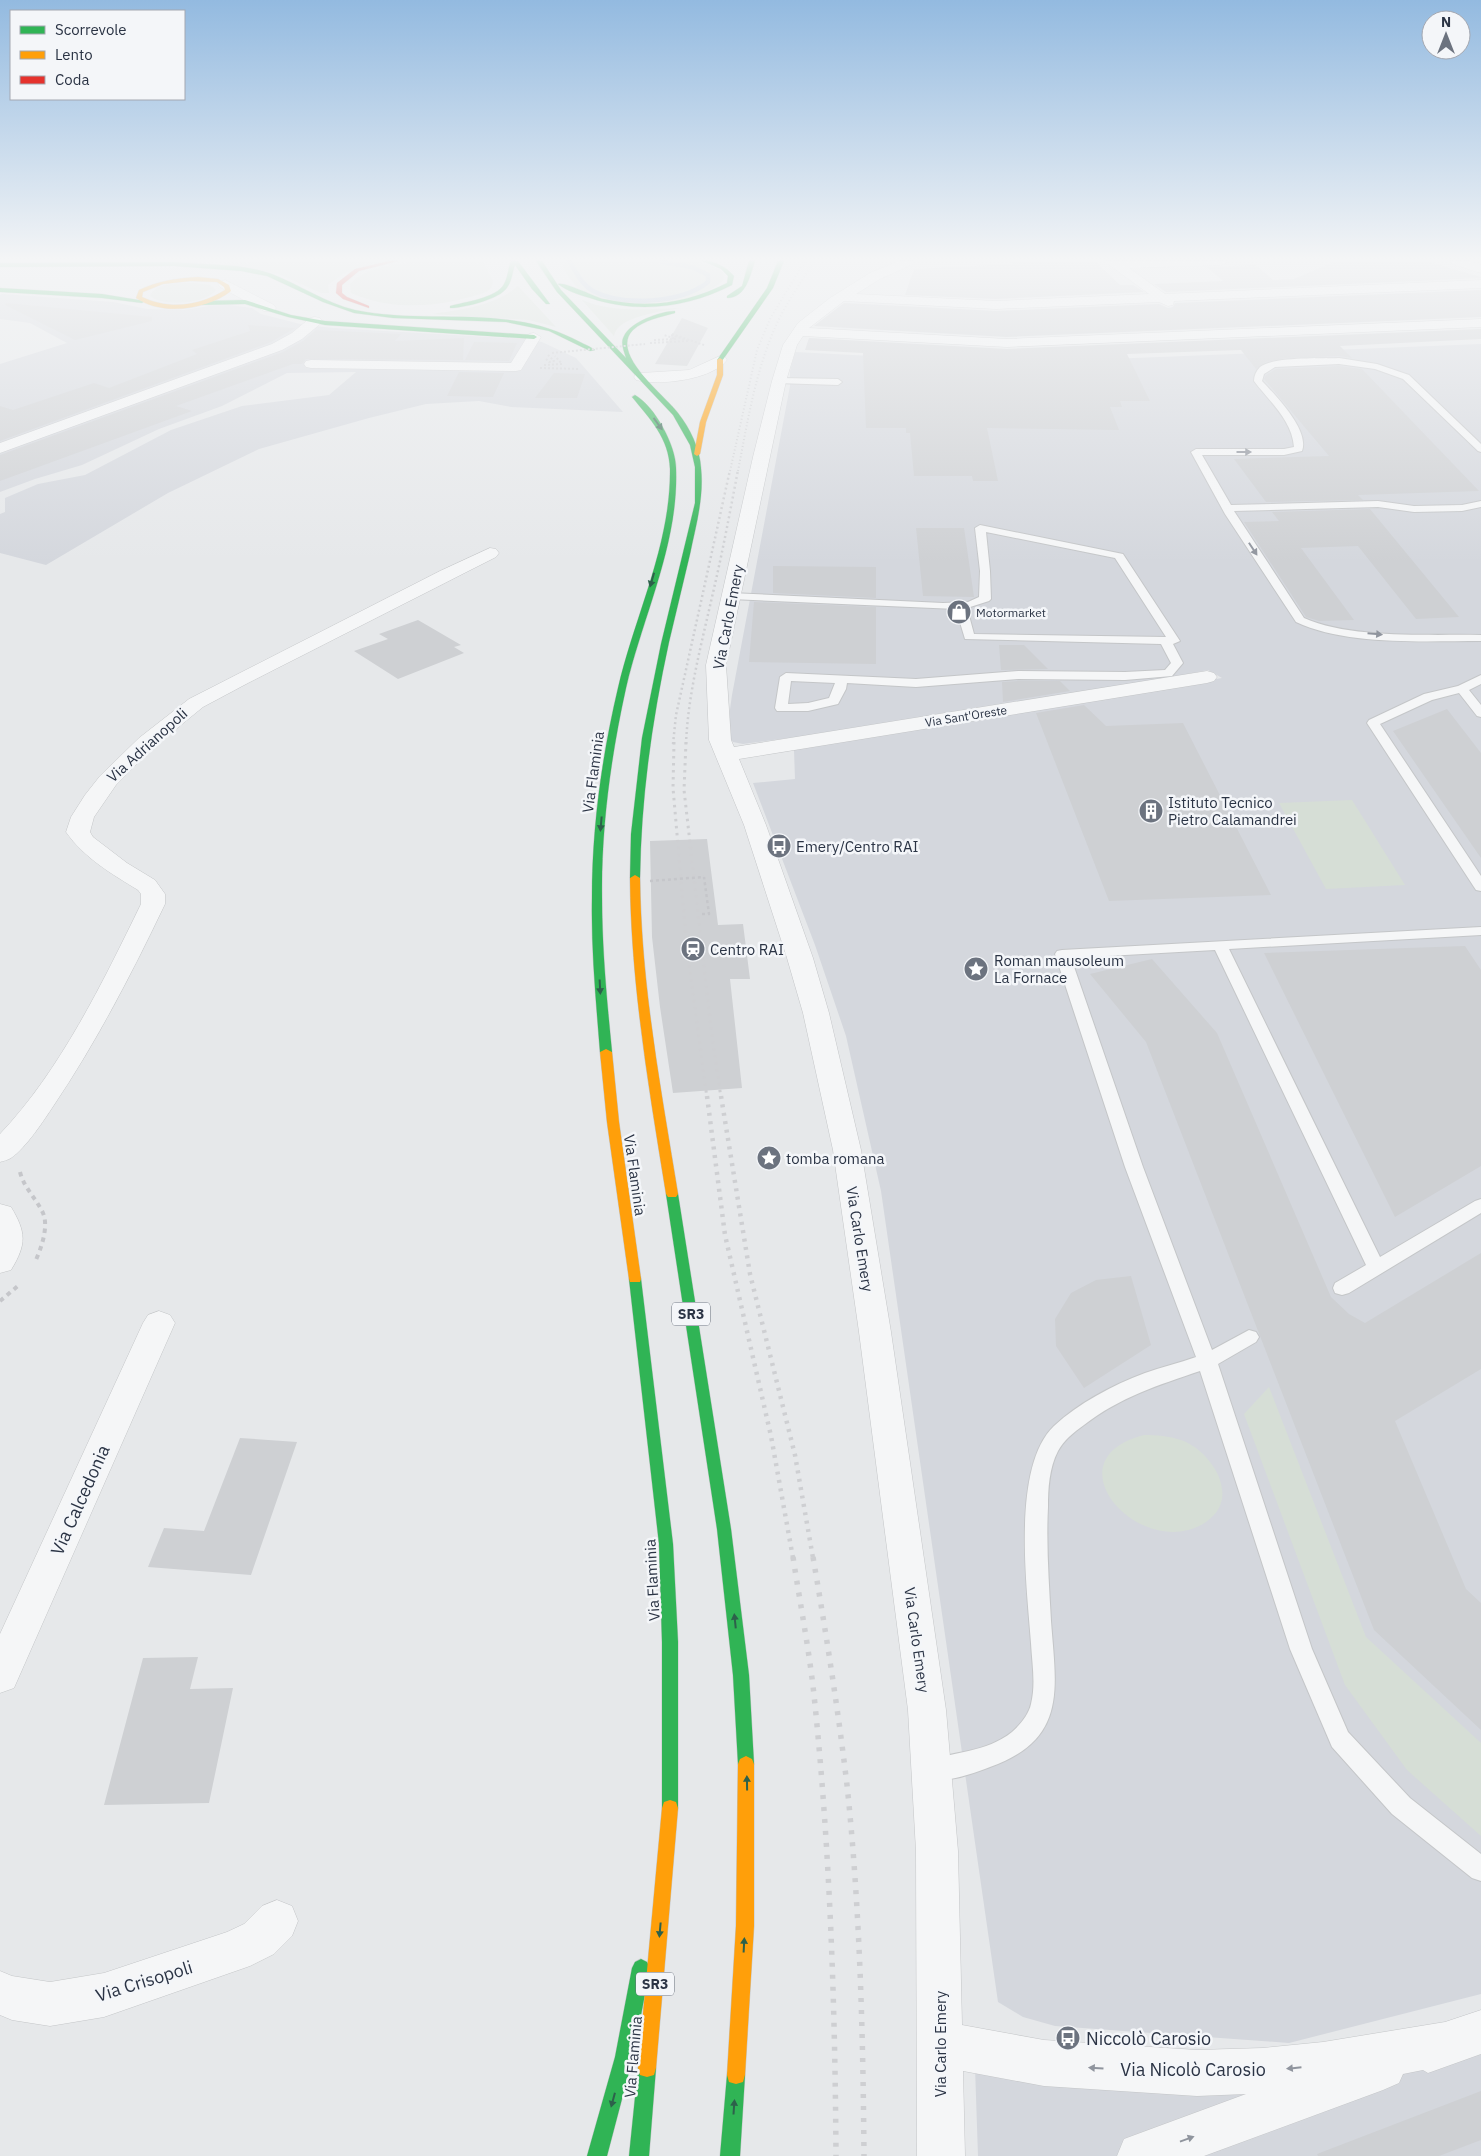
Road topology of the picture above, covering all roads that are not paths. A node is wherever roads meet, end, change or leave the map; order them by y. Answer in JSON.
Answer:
{"nodes":[{"id":1,"x":237,"y":362,"type":"edge"},
{"id":2,"x":519,"y":362,"type":"edge"},
{"id":3,"x":626,"y":362,"type":"edge"},
{"id":4,"x":633,"y":362,"type":"edge"},
{"id":5,"x":718,"y":362,"type":"edge"},
{"id":6,"x":720,"y":362,"type":"edge"},
{"id":7,"x":785,"y":362,"type":"edge"},
{"id":8,"x":1326,"y":362,"type":"edge"},
{"id":9,"x":1343,"y":362,"type":"edge"},
{"id":10,"x":311,"y":364,"type":"dead end"},
{"id":11,"x":637,"y":373,"type":"junction"},
{"id":12,"x":779,"y":381,"type":"junction"},
{"id":13,"x":838,"y":382,"type":"dead end"},
{"id":14,"x":626,"y":387,"type":"dead end"},
{"id":15,"x":0,"y":448,"type":"edge"},
{"id":16,"x":1481,"y":449,"type":"edge"},
{"id":17,"x":697,"y":454,"type":"junction"},
{"id":18,"x":1481,"y":504,"type":"edge"},
{"id":19,"x":1228,"y":508,"type":"junction"},
{"id":20,"x":1462,"y":508,"type":"junction"},
{"id":21,"x":1481,"y":514,"type":"edge"},
{"id":22,"x":490,"y":553,"type":"dead end"},
{"id":23,"x":731,"y":596,"type":"junction"},
{"id":24,"x":961,"y":606,"type":"junction"},
{"id":25,"x":1481,"y":638,"type":"edge"},
{"id":26,"x":1165,"y":641,"type":"junction"},
{"id":27,"x":1208,"y":677,"type":"dead end"},
{"id":28,"x":1481,"y":679,"type":"edge"},
{"id":29,"x":842,"y":680,"type":"junction"},
{"id":30,"x":1462,"y":689,"type":"junction"},
{"id":31,"x":1481,"y":713,"type":"edge"},
{"id":32,"x":725,"y":754,"type":"junction"},
{"id":33,"x":1481,"y":887,"type":"edge"},
{"id":34,"x":1481,"y":931,"type":"edge"},
{"id":35,"x":1219,"y":944,"type":"junction"},
{"id":36,"x":0,"y":1152,"type":"edge"},
{"id":37,"x":1481,"y":1205,"type":"edge"},
{"id":38,"x":0,"y":1214,"type":"edge"},
{"id":39,"x":0,"y":1262,"type":"edge"},
{"id":40,"x":1376,"y":1267,"type":"junction"},
{"id":41,"x":1342,"y":1288,"type":"dead end"},
{"id":42,"x":159,"y":1323,"type":"dead end"},
{"id":43,"x":1249,"y":1337,"type":"dead end"},
{"id":44,"x":1207,"y":1361,"type":"junction"},
{"id":45,"x":0,"y":1676,"type":"edge"},
{"id":46,"x":932,"y":1770,"type":"junction"},
{"id":47,"x":670,"y":1812,"type":"junction"},
{"id":48,"x":1481,"y":1869,"type":"edge"},
{"id":49,"x":277,"y":1921,"type":"dead end"},
{"id":50,"x":646,"y":1939,"type":"dead end"},
{"id":51,"x":642,"y":1959,"type":"dead end"},
{"id":52,"x":0,"y":1993,"type":"edge"},
{"id":53,"x":1463,"y":2038,"type":"edge"},
{"id":54,"x":941,"y":2044,"type":"junction"},
{"id":55,"x":597,"y":2156,"type":"edge"},
{"id":56,"x":639,"y":2156,"type":"edge"},
{"id":57,"x":730,"y":2156,"type":"edge"},
{"id":58,"x":941,"y":2156,"type":"edge"},
{"id":59,"x":1141,"y":2156,"type":"edge"}],
"edges":[{"from":1,"to":15,"type":"street"},
{"from":2,"to":10,"type":"street"},
{"from":3,"to":11,"type":"main road","number":"SR3"},
{"from":4,"to":11,"type":"main road"},
{"from":5,"to":11,"type":"street"},
{"from":6,"to":17,"type":"main road"},
{"from":7,"to":12,"type":"street","name":"Via Carlo Emery"},
{"from":19,"to":8,"type":"lane","one_way":true},
{"from":9,"to":16,"type":"lane","one_way":true},
{"from":11,"to":17,"type":"main road","number":"SR3"},
{"from":12,"to":13,"type":"lane"},
{"from":12,"to":23,"type":"street","name":"Via Carlo Emery"},
{"from":14,"to":47,"type":"main road","name":"Via Flaminia","number":"SR3","one_way":true},
{"from":57,"to":17,"type":"main road","number":"SR3","one_way":true},
{"from":18,"to":20,"type":"lane"},
{"from":19,"to":20,"type":"lane"},
{"from":19,"to":25,"type":"lane","one_way":true},
{"from":20,"to":21,"type":"lane"},
{"from":22,"to":36,"type":"street","name":"Via Adrianopoli"},
{"from":23,"to":24,"type":"lane"},
{"from":23,"to":32,"type":"street","name":"Via Carlo Emery"},
{"from":24,"to":26,"type":"lane"},
{"from":24,"to":26,"type":"lane"},
{"from":26,"to":29,"type":"lane"},
{"from":27,"to":32,"type":"street","name":"Via Sant'Oreste"},
{"from":28,"to":30,"type":"lane"},
{"from":29,"to":29,"type":"lane"},
{"from":30,"to":31,"type":"lane"},
{"from":30,"to":33,"type":"lane"},
{"from":32,"to":46,"type":"street","name":"Via Carlo Emery"},
{"from":34,"to":35,"type":"lane"},
{"from":35,"to":40,"type":"lane"},
{"from":35,"to":44,"type":"lane"},
{"from":37,"to":40,"type":"lane"},
{"from":38,"to":39,"type":"street"},
{"from":40,"to":41,"type":"lane"},
{"from":42,"to":45,"type":"street","name":"Via Calcedonia"},
{"from":43,"to":44,"type":"lane"},
{"from":44,"to":46,"type":"lane"},
{"from":44,"to":48,"type":"lane"},
{"from":46,"to":54,"type":"street","name":"Via Carlo Emery"},
{"from":47,"to":50,"type":"main road"},
{"from":47,"to":56,"type":"main road","name":"Via Flaminia","number":"SR3","one_way":true},
{"from":49,"to":52,"type":"street","name":"Via Crisopoli"},
{"from":51,"to":55,"type":"main road","one_way":true},
{"from":53,"to":54,"type":"street","name":"Via Nicolò Carosio","one_way":true},
{"from":59,"to":53,"type":"street","name":"Via Nicolò Carosio","one_way":true},
{"from":54,"to":58,"type":"street","name":"Via Carlo Emery"}]}
